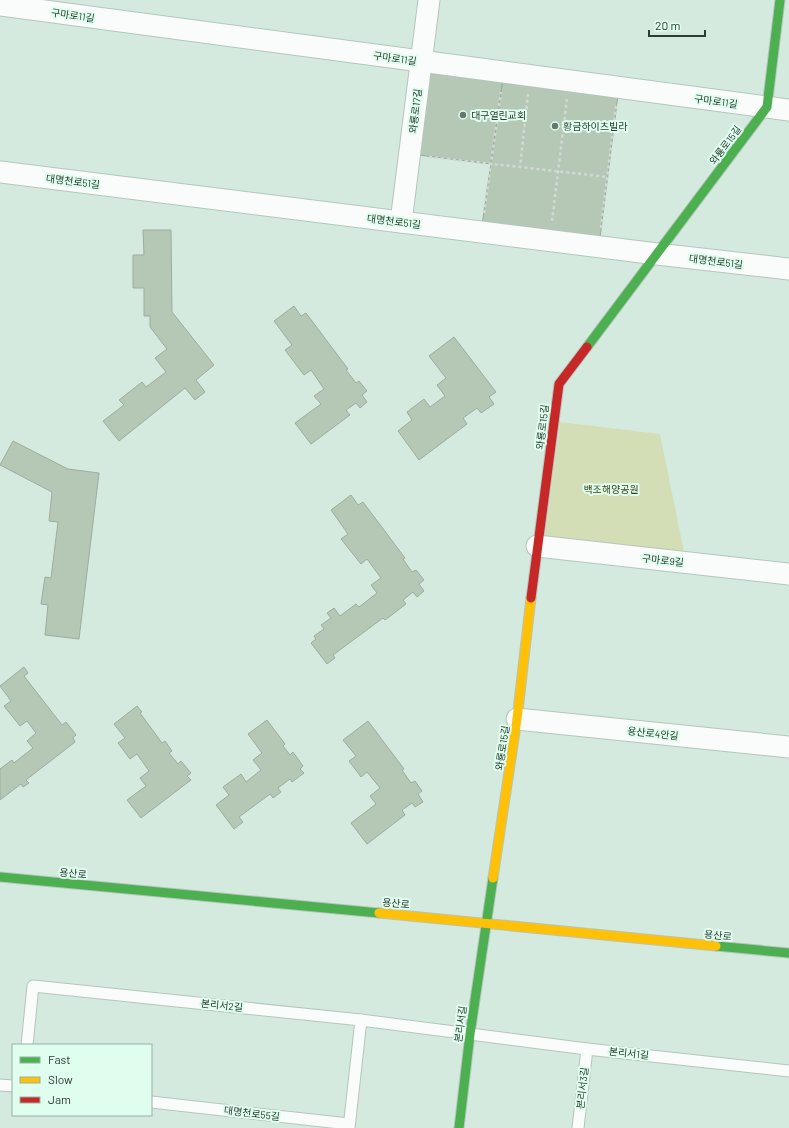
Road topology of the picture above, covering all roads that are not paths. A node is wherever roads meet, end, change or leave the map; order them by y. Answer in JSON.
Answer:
{"nodes":[{"id":1,"x":429,"y":0,"type":"edge"},
{"id":2,"x":780,"y":0,"type":"edge"},
{"id":3,"x":0,"y":5,"type":"edge"},
{"id":4,"x":422,"y":61,"type":"junction"},
{"id":5,"x":767,"y":107,"type":"junction"},
{"id":6,"x":789,"y":110,"type":"edge"},
{"id":7,"x":0,"y":172,"type":"edge"},
{"id":8,"x":401,"y":222,"type":"junction"},
{"id":9,"x":658,"y":254,"type":"junction"},
{"id":10,"x":789,"y":269,"type":"edge"},
{"id":11,"x":537,"y":546,"type":"junction"},
{"id":12,"x":789,"y":574,"type":"edge"},
{"id":13,"x":517,"y":719,"type":"junction"},
{"id":14,"x":789,"y":747,"type":"edge"},
{"id":15,"x":0,"y":877,"type":"edge"},
{"id":16,"x":487,"y":923,"type":"junction"},
{"id":17,"x":789,"y":953,"type":"edge"},
{"id":18,"x":361,"y":1020,"type":"junction"},
{"id":19,"x":470,"y":1034,"type":"junction"},
{"id":20,"x":28,"y":1044,"type":"edge"},
{"id":21,"x":586,"y":1048,"type":"junction"},
{"id":22,"x":789,"y":1071,"type":"edge"},
{"id":23,"x":0,"y":1085,"type":"edge"},
{"id":24,"x":12,"y":1086,"type":"edge"},
{"id":25,"x":152,"y":1102,"type":"edge"},
{"id":26,"x":349,"y":1126,"type":"edge"},
{"id":27,"x":459,"y":1128,"type":"edge"},
{"id":28,"x":578,"y":1128,"type":"edge"}],
"edges":[{"from":1,"to":4,"type":"street","name":"와룡로17길"},
{"from":2,"to":5,"type":"street","name":"와룡로15길"},
{"from":3,"to":4,"type":"street","name":"구마로11길"},
{"from":4,"to":5,"type":"street","name":"구마로11길"},
{"from":4,"to":8,"type":"street","name":"와룡로17길"},
{"from":5,"to":6,"type":"street","name":"구마로11길"},
{"from":5,"to":9,"type":"street","name":"와룡로15길"},
{"from":7,"to":8,"type":"street","name":"대명천로51길"},
{"from":8,"to":9,"type":"street","name":"대명천로51길"},
{"from":9,"to":10,"type":"street","name":"대명천로51길"},
{"from":9,"to":11,"type":"street","name":"와룡로15길"},
{"from":11,"to":12,"type":"street","name":"구마로9길"},
{"from":11,"to":13,"type":"street","name":"와룡로15길"},
{"from":13,"to":14,"type":"street","name":"용산로4안길"},
{"from":13,"to":16,"type":"street","name":"와룡로15길"},
{"from":15,"to":16,"type":"street","name":"용산로"},
{"from":16,"to":17,"type":"street","name":"용산로"},
{"from":16,"to":19,"type":"street","name":"본리서길"},
{"from":18,"to":19,"type":"lane","name":"본리서2길"},
{"from":18,"to":20,"type":"lane","name":"본리서2길"},
{"from":18,"to":26,"type":"lane"},
{"from":19,"to":21,"type":"lane","name":"본리서1길"},
{"from":19,"to":27,"type":"street","name":"본리서길"},
{"from":21,"to":22,"type":"lane","name":"본리서1길"},
{"from":21,"to":28,"type":"lane","name":"본리서3길"},
{"from":23,"to":24,"type":"lane"},
{"from":25,"to":26,"type":"lane","name":"대명천로55길"}]}
